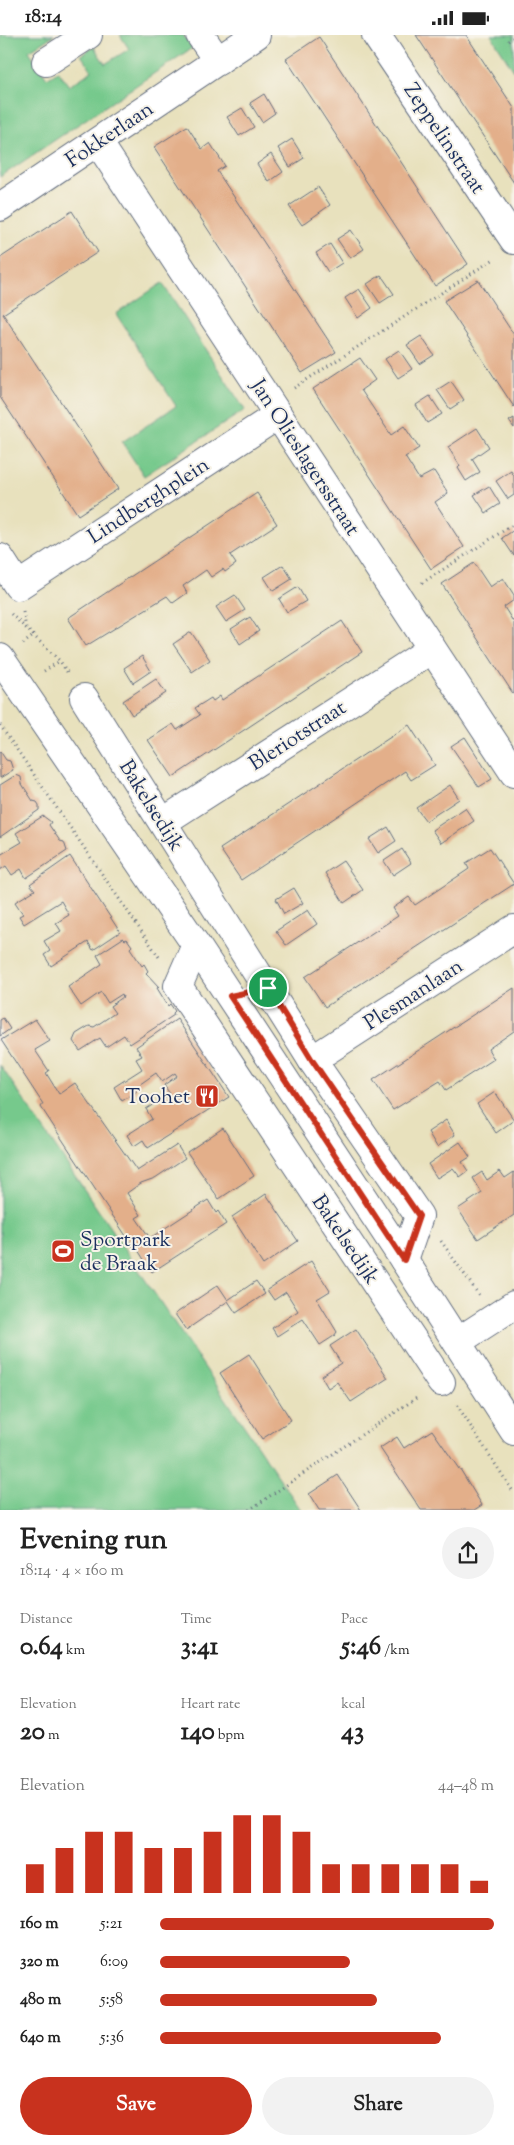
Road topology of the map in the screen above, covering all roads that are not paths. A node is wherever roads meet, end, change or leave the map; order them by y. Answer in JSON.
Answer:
{"nodes":[{"id":1,"x":88,"y":35,"type":"edge"},
{"id":2,"x":200,"y":35,"type":"edge"},
{"id":3,"x":256,"y":35,"type":"edge"},
{"id":4,"x":376,"y":35,"type":"edge"},
{"id":5,"x":218,"y":61,"type":"junction"},
{"id":6,"x":46,"y":62,"type":"dead end"},
{"id":7,"x":98,"y":142,"type":"junction"},
{"id":8,"x":0,"y":207,"type":"edge"},
{"id":9,"x":506,"y":248,"type":"edge"},
{"id":10,"x":274,"y":409,"type":"junction"},
{"id":11,"x":0,"y":557,"type":"edge"},
{"id":12,"x":432,"y":649,"type":"junction"},
{"id":13,"x":5,"y":674,"type":"edge"},
{"id":14,"x":84,"y":698,"type":"road end"},
{"id":15,"x":514,"y":773,"type":"edge"},
{"id":16,"x":163,"y":822,"type":"junction"},
{"id":17,"x":514,"y":929,"type":"edge"},
{"id":18,"x":196,"y":945,"type":"junction"},
{"id":19,"x":268,"y":988,"type":"junction"},
{"id":20,"x":230,"y":996,"type":"junction"},
{"id":21,"x":312,"y":1060,"type":"junction"},
{"id":22,"x":404,"y":1260,"type":"junction"},
{"id":23,"x":504,"y":1311,"type":"edge"},
{"id":24,"x":458,"y":1342,"type":"junction"},
{"id":25,"x":441,"y":1382,"type":"road end"},
{"id":26,"x":514,"y":1431,"type":"edge"}],
"edges":[{"from":1,"to":6,"type":"street"},
{"from":2,"to":5,"type":"street"},
{"from":3,"to":5,"type":"street","name":"Fokkerlaan"},
{"from":4,"to":9,"type":"street","name":"Zeppelinstraat"},
{"from":5,"to":7,"type":"street","name":"Fokkerlaan"},
{"from":7,"to":8,"type":"street","name":"Fokkerlaan"},
{"from":7,"to":10,"type":"street","name":"Jan Olieslagersstraat"},
{"from":10,"to":11,"type":"street","name":"Lindberghplein"},
{"from":10,"to":12,"type":"street","name":"Jan Olieslagersstraat"},
{"from":12,"to":15,"type":"street","name":"Jan Olieslagersstraat"},
{"from":12,"to":16,"type":"street","name":"Bleriotstraat"},
{"from":13,"to":18,"type":"street","name":"Bakelsedijk"},
{"from":14,"to":16,"type":"street","name":"Bakelsedijk"},
{"from":16,"to":19,"type":"street","name":"Bakelsedijk"},
{"from":17,"to":21,"type":"street","name":"Plesmanlaan"},
{"from":18,"to":20,"type":"street","name":"Bakelsedijk"},
{"from":18,"to":25,"type":"street","name":"Bakelsedijk"},
{"from":19,"to":20,"type":"street"},
{"from":19,"to":21,"type":"street","name":"Bakelsedijk"},
{"from":20,"to":22,"type":"street","name":"Bakelsedijk"},
{"from":21,"to":22,"type":"street","name":"Bakelsedijk"},
{"from":22,"to":24,"type":"street","name":"Bakelsedijk"},
{"from":23,"to":24,"type":"street"},
{"from":24,"to":26,"type":"street","name":"Bakelsedijk"}]}
